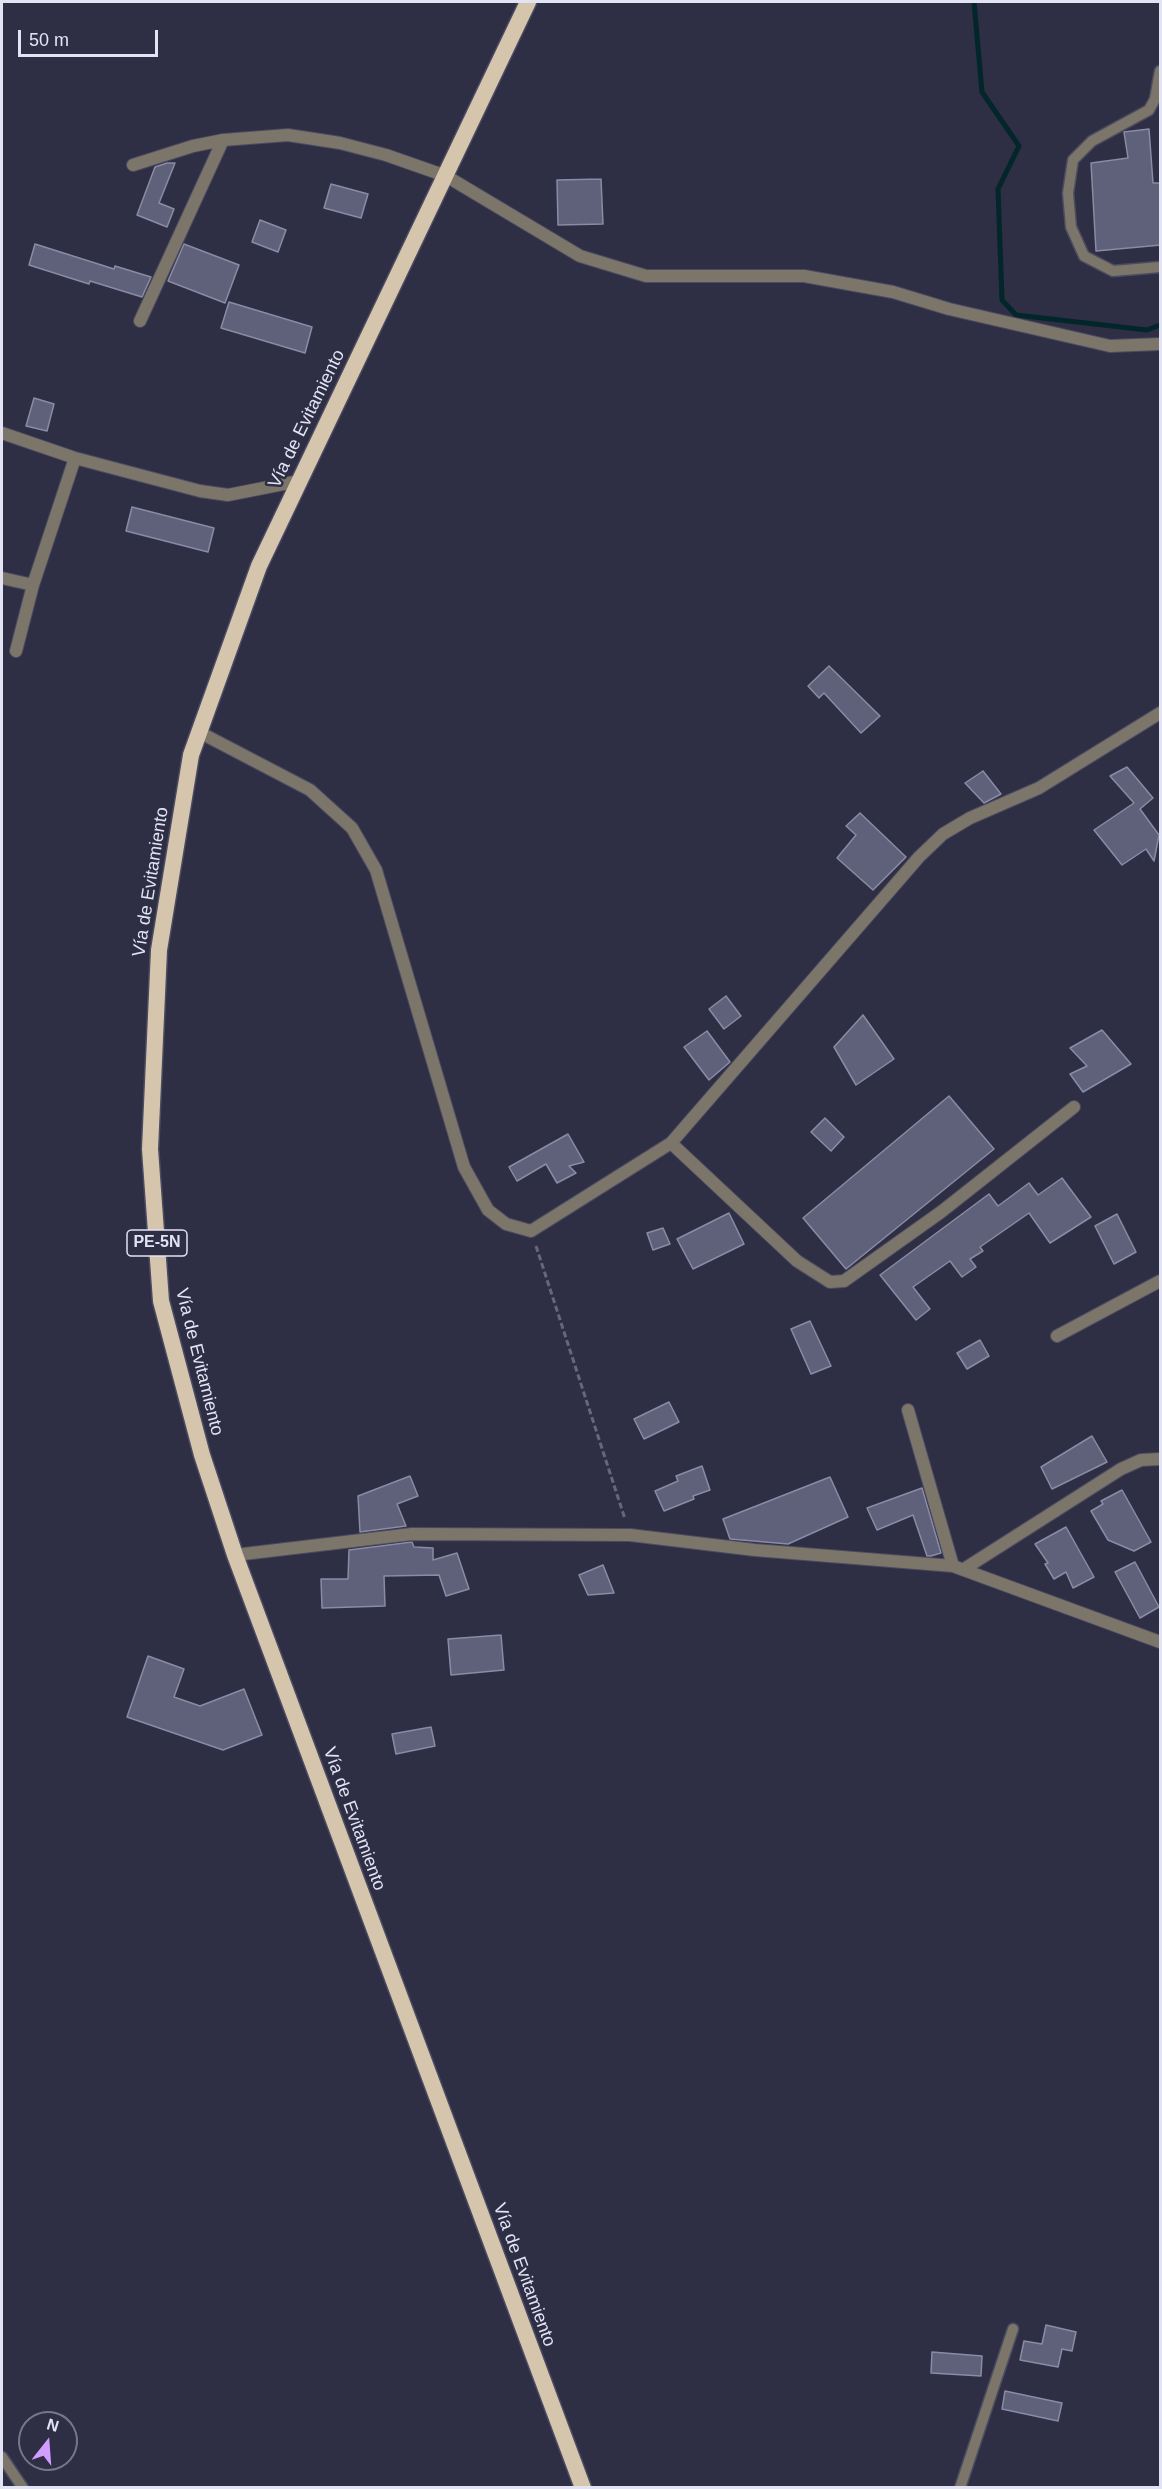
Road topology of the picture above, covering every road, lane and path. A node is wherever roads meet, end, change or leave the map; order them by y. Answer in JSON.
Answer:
{"nodes":[{"id":1,"x":528,"y":2,"type":"edge"},
{"id":2,"x":1161,"y":71,"type":"edge"},
{"id":3,"x":223,"y":140,"type":"junction"},
{"id":4,"x":133,"y":165,"type":"dead end"},
{"id":5,"x":446,"y":176,"type":"junction"},
{"id":6,"x":1161,"y":267,"type":"edge"},
{"id":7,"x":140,"y":321,"type":"dead end"},
{"id":8,"x":1161,"y":344,"type":"edge"},
{"id":9,"x":2,"y":433,"type":"edge"},
{"id":10,"x":75,"y":458,"type":"junction"},
{"id":11,"x":299,"y":480,"type":"junction"},
{"id":12,"x":2,"y":578,"type":"edge"},
{"id":13,"x":33,"y":585,"type":"junction"},
{"id":14,"x":16,"y":651,"type":"dead end"},
{"id":15,"x":1161,"y":713,"type":"edge"},
{"id":16,"x":199,"y":732,"type":"junction"},
{"id":17,"x":1074,"y":1107,"type":"dead end"},
{"id":18,"x":671,"y":1143,"type":"junction"},
{"id":19,"x":531,"y":1231,"type":"junction"},
{"id":20,"x":1161,"y":1281,"type":"edge"},
{"id":21,"x":1058,"y":1336,"type":"dead end"},
{"id":22,"x":908,"y":1410,"type":"dead end"},
{"id":23,"x":1161,"y":1459,"type":"edge"},
{"id":24,"x":630,"y":1535,"type":"junction"},
{"id":25,"x":235,"y":1555,"type":"junction"},
{"id":26,"x":959,"y":1568,"type":"junction"},
{"id":27,"x":1161,"y":1642,"type":"edge"},
{"id":28,"x":1013,"y":2329,"type":"dead end"},
{"id":29,"x":2,"y":2457,"type":"edge"},
{"id":30,"x":23,"y":2487,"type":"edge"},
{"id":31,"x":583,"y":2487,"type":"edge"},
{"id":32,"x":960,"y":2487,"type":"edge"}],
"edges":[{"from":1,"to":5,"type":"highway","name":"Vía de Evitamiento","number":"PE-5N"},
{"from":2,"to":6,"type":"lane"},
{"from":3,"to":4,"type":"street"},
{"from":3,"to":5,"type":"street"},
{"from":3,"to":7,"type":"street"},
{"from":5,"to":8,"type":"street"},
{"from":5,"to":11,"type":"highway","name":"Vía de Evitamiento","number":"PE-5N"},
{"from":9,"to":10,"type":"street"},
{"from":10,"to":11,"type":"street"},
{"from":10,"to":13,"type":"street"},
{"from":11,"to":16,"type":"highway","name":"Vía de Evitamiento","number":"PE-5N"},
{"from":12,"to":13,"type":"street"},
{"from":13,"to":14,"type":"street"},
{"from":15,"to":18,"type":"street"},
{"from":16,"to":19,"type":"street"},
{"from":16,"to":25,"type":"highway","name":"Vía de Evitamiento","number":"PE-5N"},
{"from":17,"to":18,"type":"street"},
{"from":18,"to":19,"type":"street"},
{"from":19,"to":24,"type":"path"},
{"from":20,"to":21,"type":"street"},
{"from":22,"to":26,"type":"street"},
{"from":23,"to":26,"type":"street"},
{"from":24,"to":25,"type":"street"},
{"from":24,"to":26,"type":"street"},
{"from":25,"to":31,"type":"highway","name":"Vía de Evitamiento","number":"PE-5N"},
{"from":26,"to":27,"type":"street"},
{"from":28,"to":32,"type":"lane"},
{"from":29,"to":30,"type":"lane"}]}
